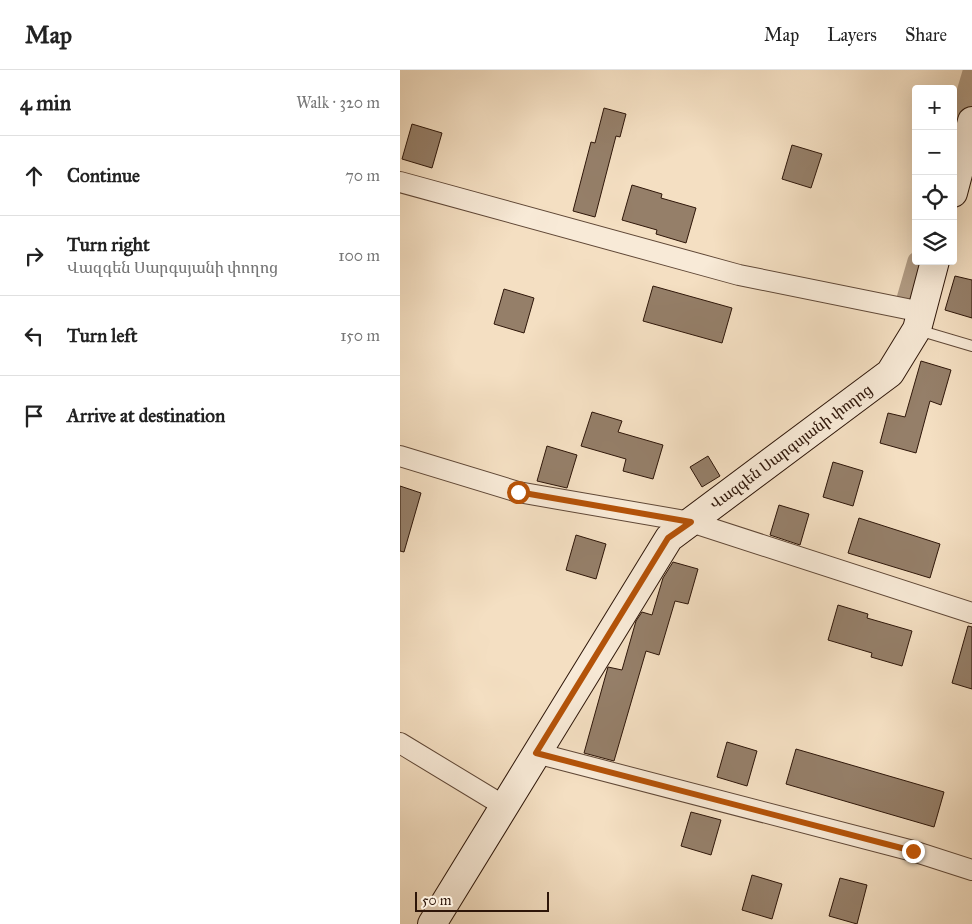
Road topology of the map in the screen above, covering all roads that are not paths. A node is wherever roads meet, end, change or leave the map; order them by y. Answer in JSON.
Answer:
{"nodes":[{"id":1,"x":972,"y":121,"type":"edge"},
{"id":2,"x":957,"y":178,"type":"edge"},
{"id":3,"x":400,"y":182,"type":"edge"},
{"id":4,"x":934,"y":265,"type":"edge"},
{"id":5,"x":920,"y":321,"type":"junction"},
{"id":6,"x":972,"y":346,"type":"edge"},
{"id":7,"x":400,"y":456,"type":"edge"},
{"id":8,"x":691,"y":522,"type":"junction"},
{"id":9,"x":972,"y":613,"type":"edge"},
{"id":10,"x":400,"y":743,"type":"edge"},
{"id":11,"x":536,"y":753,"type":"junction"},
{"id":12,"x":504,"y":806,"type":"junction"},
{"id":13,"x":972,"y":870,"type":"edge"},
{"id":14,"x":432,"y":924,"type":"edge"}],
"edges":[{"from":1,"to":2,"type":"street"},
{"from":3,"to":5,"type":"street"},
{"from":4,"to":5,"type":"street","name":"Վազգեն Սարգսյանի փողոց"},
{"from":5,"to":6,"type":"lane"},
{"from":5,"to":8,"type":"street","name":"Վազգեն Սարգսյանի փողոց"},
{"from":7,"to":8,"type":"street"},
{"from":8,"to":9,"type":"street"},
{"from":8,"to":11,"type":"street","name":"Վազգեն Սարգսյանի փողոց"},
{"from":10,"to":12,"type":"street"},
{"from":11,"to":12,"type":"street","name":"Վազգեն Սարգսյանի փողոց"},
{"from":11,"to":13,"type":"street"},
{"from":12,"to":14,"type":"street","name":"Վազգեն Սարգսյանի փողոց"}]}
